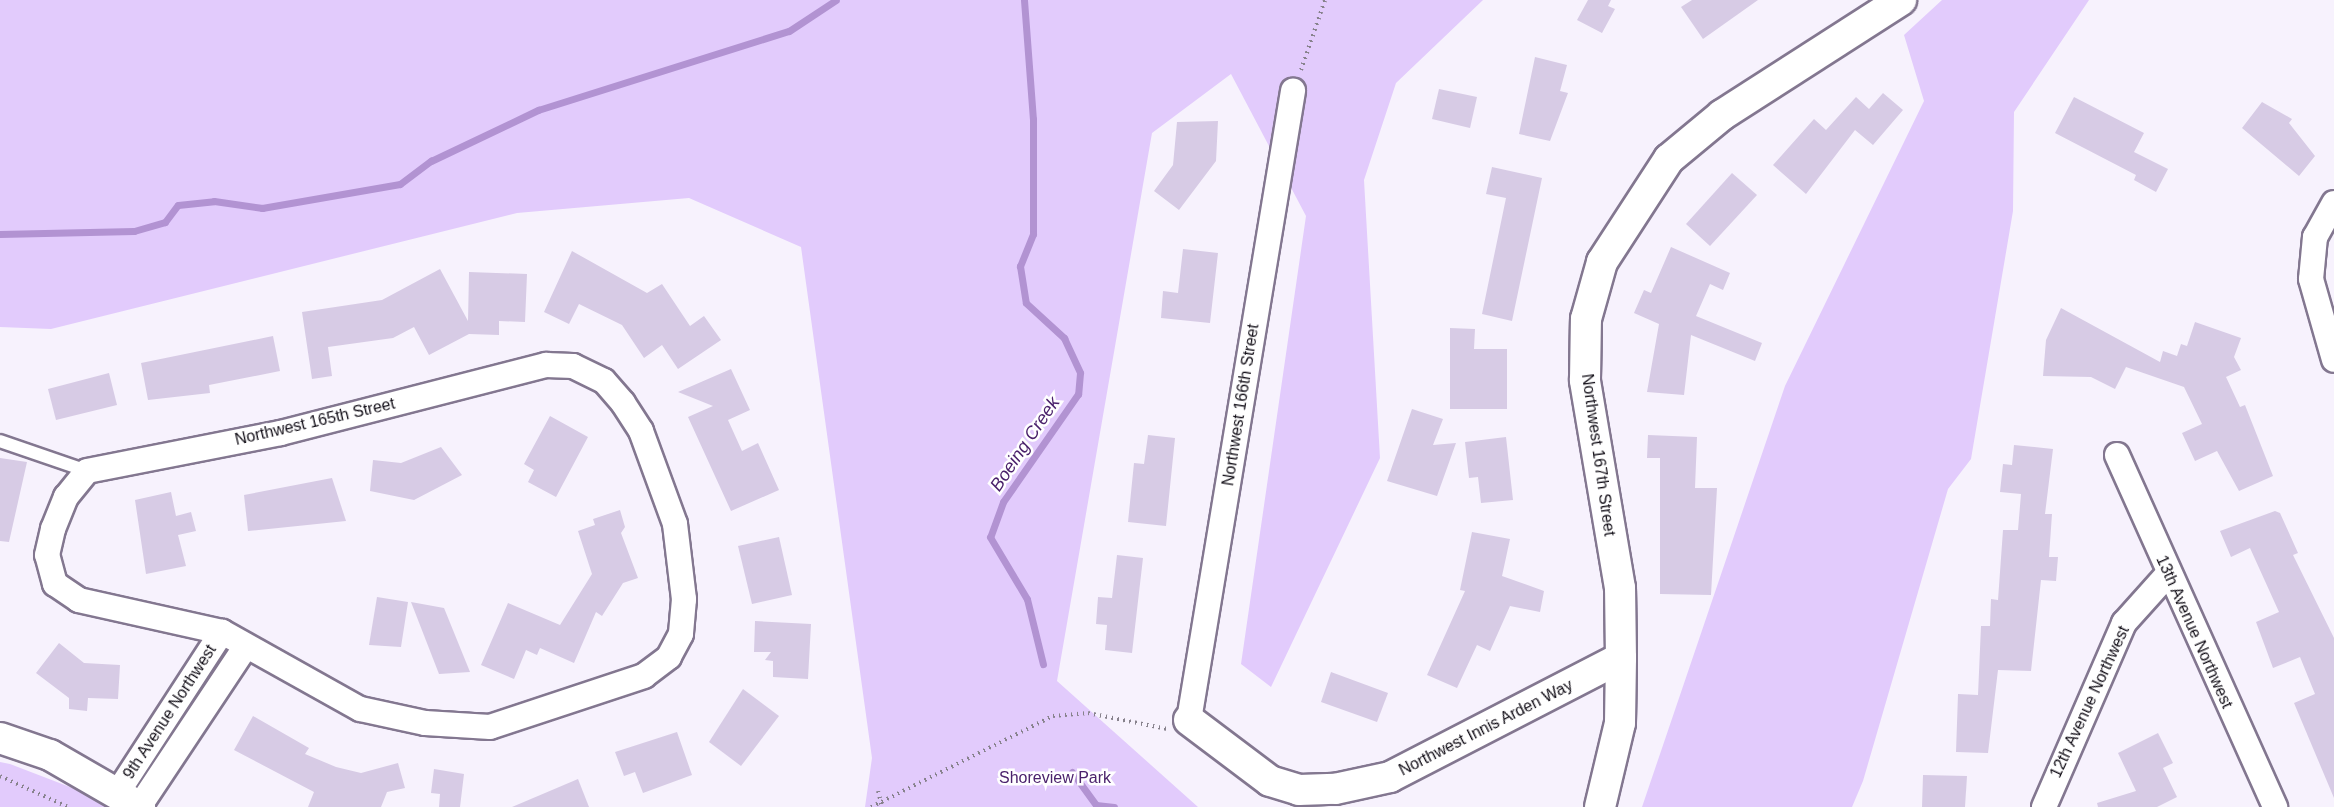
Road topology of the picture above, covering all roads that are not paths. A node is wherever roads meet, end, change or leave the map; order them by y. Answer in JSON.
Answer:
{"nodes":[{"id":1,"x":1901,"y":0,"type":"edge"},
{"id":2,"x":1293,"y":91,"type":"road end"},
{"id":3,"x":2334,"y":203,"type":"edge"},
{"id":4,"x":2334,"y":360,"type":"edge"},
{"id":5,"x":0,"y":441,"type":"edge"},
{"id":6,"x":2117,"y":455,"type":"dead end"},
{"id":7,"x":87,"y":471,"type":"junction"},
{"id":8,"x":2167,"y":575,"type":"junction"},
{"id":9,"x":222,"y":632,"type":"junction"},
{"id":10,"x":246,"y":646,"type":"junction"},
{"id":11,"x":1621,"y":658,"type":"junction"},
{"id":12,"x":1189,"y":720,"type":"joint"},
{"id":13,"x":0,"y":738,"type":"edge"},
{"id":14,"x":132,"y":802,"type":"edge"},
{"id":15,"x":1600,"y":807,"type":"edge"},
{"id":16,"x":2044,"y":807,"type":"edge"},
{"id":17,"x":2275,"y":807,"type":"edge"}],
"edges":[{"from":1,"to":11,"type":"street","name":"Northwest 167th Street"},
{"from":2,"to":12,"type":"street","name":"Northwest 166th Street"},
{"from":3,"to":4,"type":"street"},
{"from":5,"to":7,"type":"lane"},
{"from":6,"to":8,"type":"street","name":"13th Avenue Northwest"},
{"from":7,"to":9,"type":"street"},
{"from":7,"to":10,"type":"street","name":"Northwest 165th Street"},
{"from":8,"to":16,"type":"street","name":"12th Avenue Northwest"},
{"from":8,"to":17,"type":"street","name":"13th Avenue Northwest"},
{"from":9,"to":10,"type":"street"},
{"from":9,"to":14,"type":"street","name":"9th Avenue Northwest"},
{"from":10,"to":14,"type":"street","name":"9th Avenue Northwest"},
{"from":11,"to":12,"type":"street","name":"Northwest Innis Arden Way"},
{"from":11,"to":15,"type":"street","name":"Northwest 167th Street"},
{"from":13,"to":14,"type":"street"}]}
